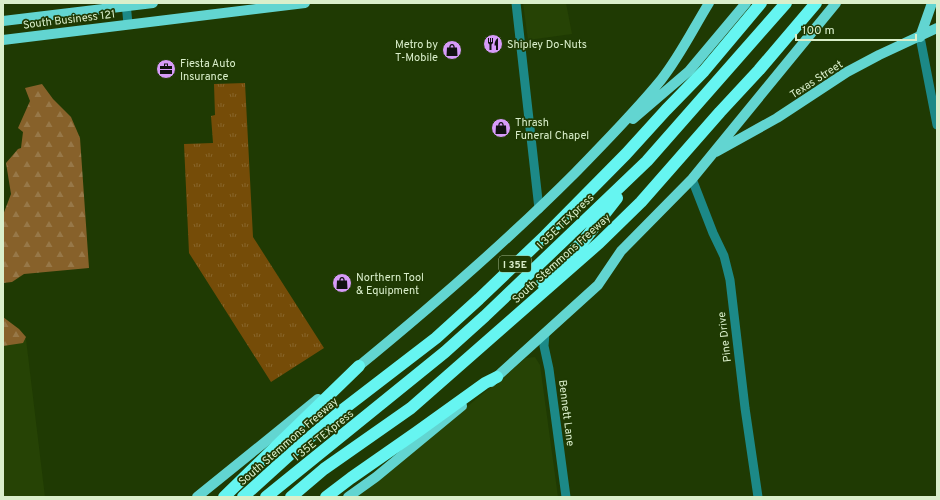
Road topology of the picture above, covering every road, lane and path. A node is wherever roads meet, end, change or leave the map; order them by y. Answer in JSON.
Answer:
{"nodes":[{"id":1,"x":103,"y":3,"type":"edge"},
{"id":2,"x":153,"y":3,"type":"edge"},
{"id":3,"x":305,"y":3,"type":"edge"},
{"id":4,"x":516,"y":3,"type":"edge"},
{"id":5,"x":709,"y":3,"type":"edge"},
{"id":6,"x":746,"y":3,"type":"edge"},
{"id":7,"x":761,"y":3,"type":"edge"},
{"id":8,"x":786,"y":3,"type":"edge"},
{"id":9,"x":816,"y":3,"type":"edge"},
{"id":10,"x":836,"y":3,"type":"edge"},
{"id":11,"x":932,"y":3,"type":"edge"},
{"id":12,"x":126,"y":5,"type":"edge"},
{"id":13,"x":270,"y":5,"type":"edge"},
{"id":14,"x":249,"y":6,"type":"edge"},
{"id":15,"x":94,"y":10,"type":"junction"},
{"id":16,"x":3,"y":22,"type":"edge"},
{"id":17,"x":128,"y":24,"type":"junction"},
{"id":18,"x":937,"y":28,"type":"edge"},
{"id":19,"x":920,"y":37,"type":"junction"},
{"id":20,"x":3,"y":40,"type":"edge"},
{"id":21,"x":937,"y":125,"type":"edge"},
{"id":22,"x":604,"y":143,"type":"junction"},
{"id":23,"x":711,"y":155,"type":"junction"},
{"id":24,"x":647,"y":161,"type":"junction"},
{"id":25,"x":692,"y":179,"type":"junction"},
{"id":26,"x":538,"y":209,"type":"junction"},
{"id":27,"x":545,"y":333,"type":"junction"},
{"id":28,"x":487,"y":340,"type":"junction"},
{"id":29,"x":359,"y":366,"type":"junction"},
{"id":30,"x":497,"y":377,"type":"junction"},
{"id":31,"x":197,"y":497,"type":"edge"},
{"id":32,"x":224,"y":497,"type":"edge"},
{"id":33,"x":243,"y":497,"type":"edge"},
{"id":34,"x":266,"y":497,"type":"edge"},
{"id":35,"x":291,"y":497,"type":"edge"},
{"id":36,"x":326,"y":497,"type":"edge"},
{"id":37,"x":348,"y":497,"type":"edge"},
{"id":38,"x":566,"y":497,"type":"edge"},
{"id":39,"x":758,"y":497,"type":"edge"}],
"edges":[{"from":1,"to":15,"type":"main road"},
{"from":2,"to":12,"type":"main road","name":"South Business 121"},
{"from":3,"to":13,"type":"main road","name":"South Business 121"},
{"from":4,"to":26,"type":"street"},
{"from":5,"to":22,"type":"main road","name":"South Stemmons Freeway"},
{"from":6,"to":22,"type":"main road","name":"South Stemmons Freeway"},
{"from":7,"to":33,"type":"highway","name":"South Stemmons Freeway","number":"I 35E"},
{"from":8,"to":24,"type":"highway","name":"I 35E TEXpress"},
{"from":9,"to":28,"type":"highway","name":"South Stemmons Freeway"},
{"from":10,"to":23,"type":"main road"},
{"from":11,"to":19,"type":"main road"},
{"from":12,"to":15,"type":"main road","name":"South Business 121"},
{"from":12,"to":17,"type":"street"},
{"from":13,"to":14,"type":"main road","name":"South Business 121"},
{"from":14,"to":17,"type":"main road","name":"South Business 121"},
{"from":15,"to":16,"type":"main road","name":"South Business 121"},
{"from":17,"to":20,"type":"main road","name":"South Business 121"},
{"from":18,"to":19,"type":"main road","name":"Texas Street"},
{"from":19,"to":21,"type":"street"},
{"from":19,"to":23,"type":"main road","name":"Texas Street"},
{"from":22,"to":26,"type":"main road","name":"South Stemmons Freeway"},
{"from":23,"to":25,"type":"main road"},
{"from":24,"to":28,"type":"highway"},
{"from":24,"to":34,"type":"highway","name":"I 35E TEXpress"},
{"from":25,"to":27,"type":"main road"},
{"from":25,"to":39,"type":"street","name":"Pine Drive"},
{"from":26,"to":29,"type":"main road","name":"South Stemmons Freeway"},
{"from":27,"to":30,"type":"main road"},
{"from":27,"to":38,"type":"street","name":"Bennett Lane"},
{"from":28,"to":35,"type":"highway","name":"South Stemmons Freeway"},
{"from":29,"to":31,"type":"main road","name":"South Stemmons Freeway"},
{"from":29,"to":32,"type":"highway"},
{"from":30,"to":36,"type":"highway"},
{"from":30,"to":37,"type":"main road"}]}
